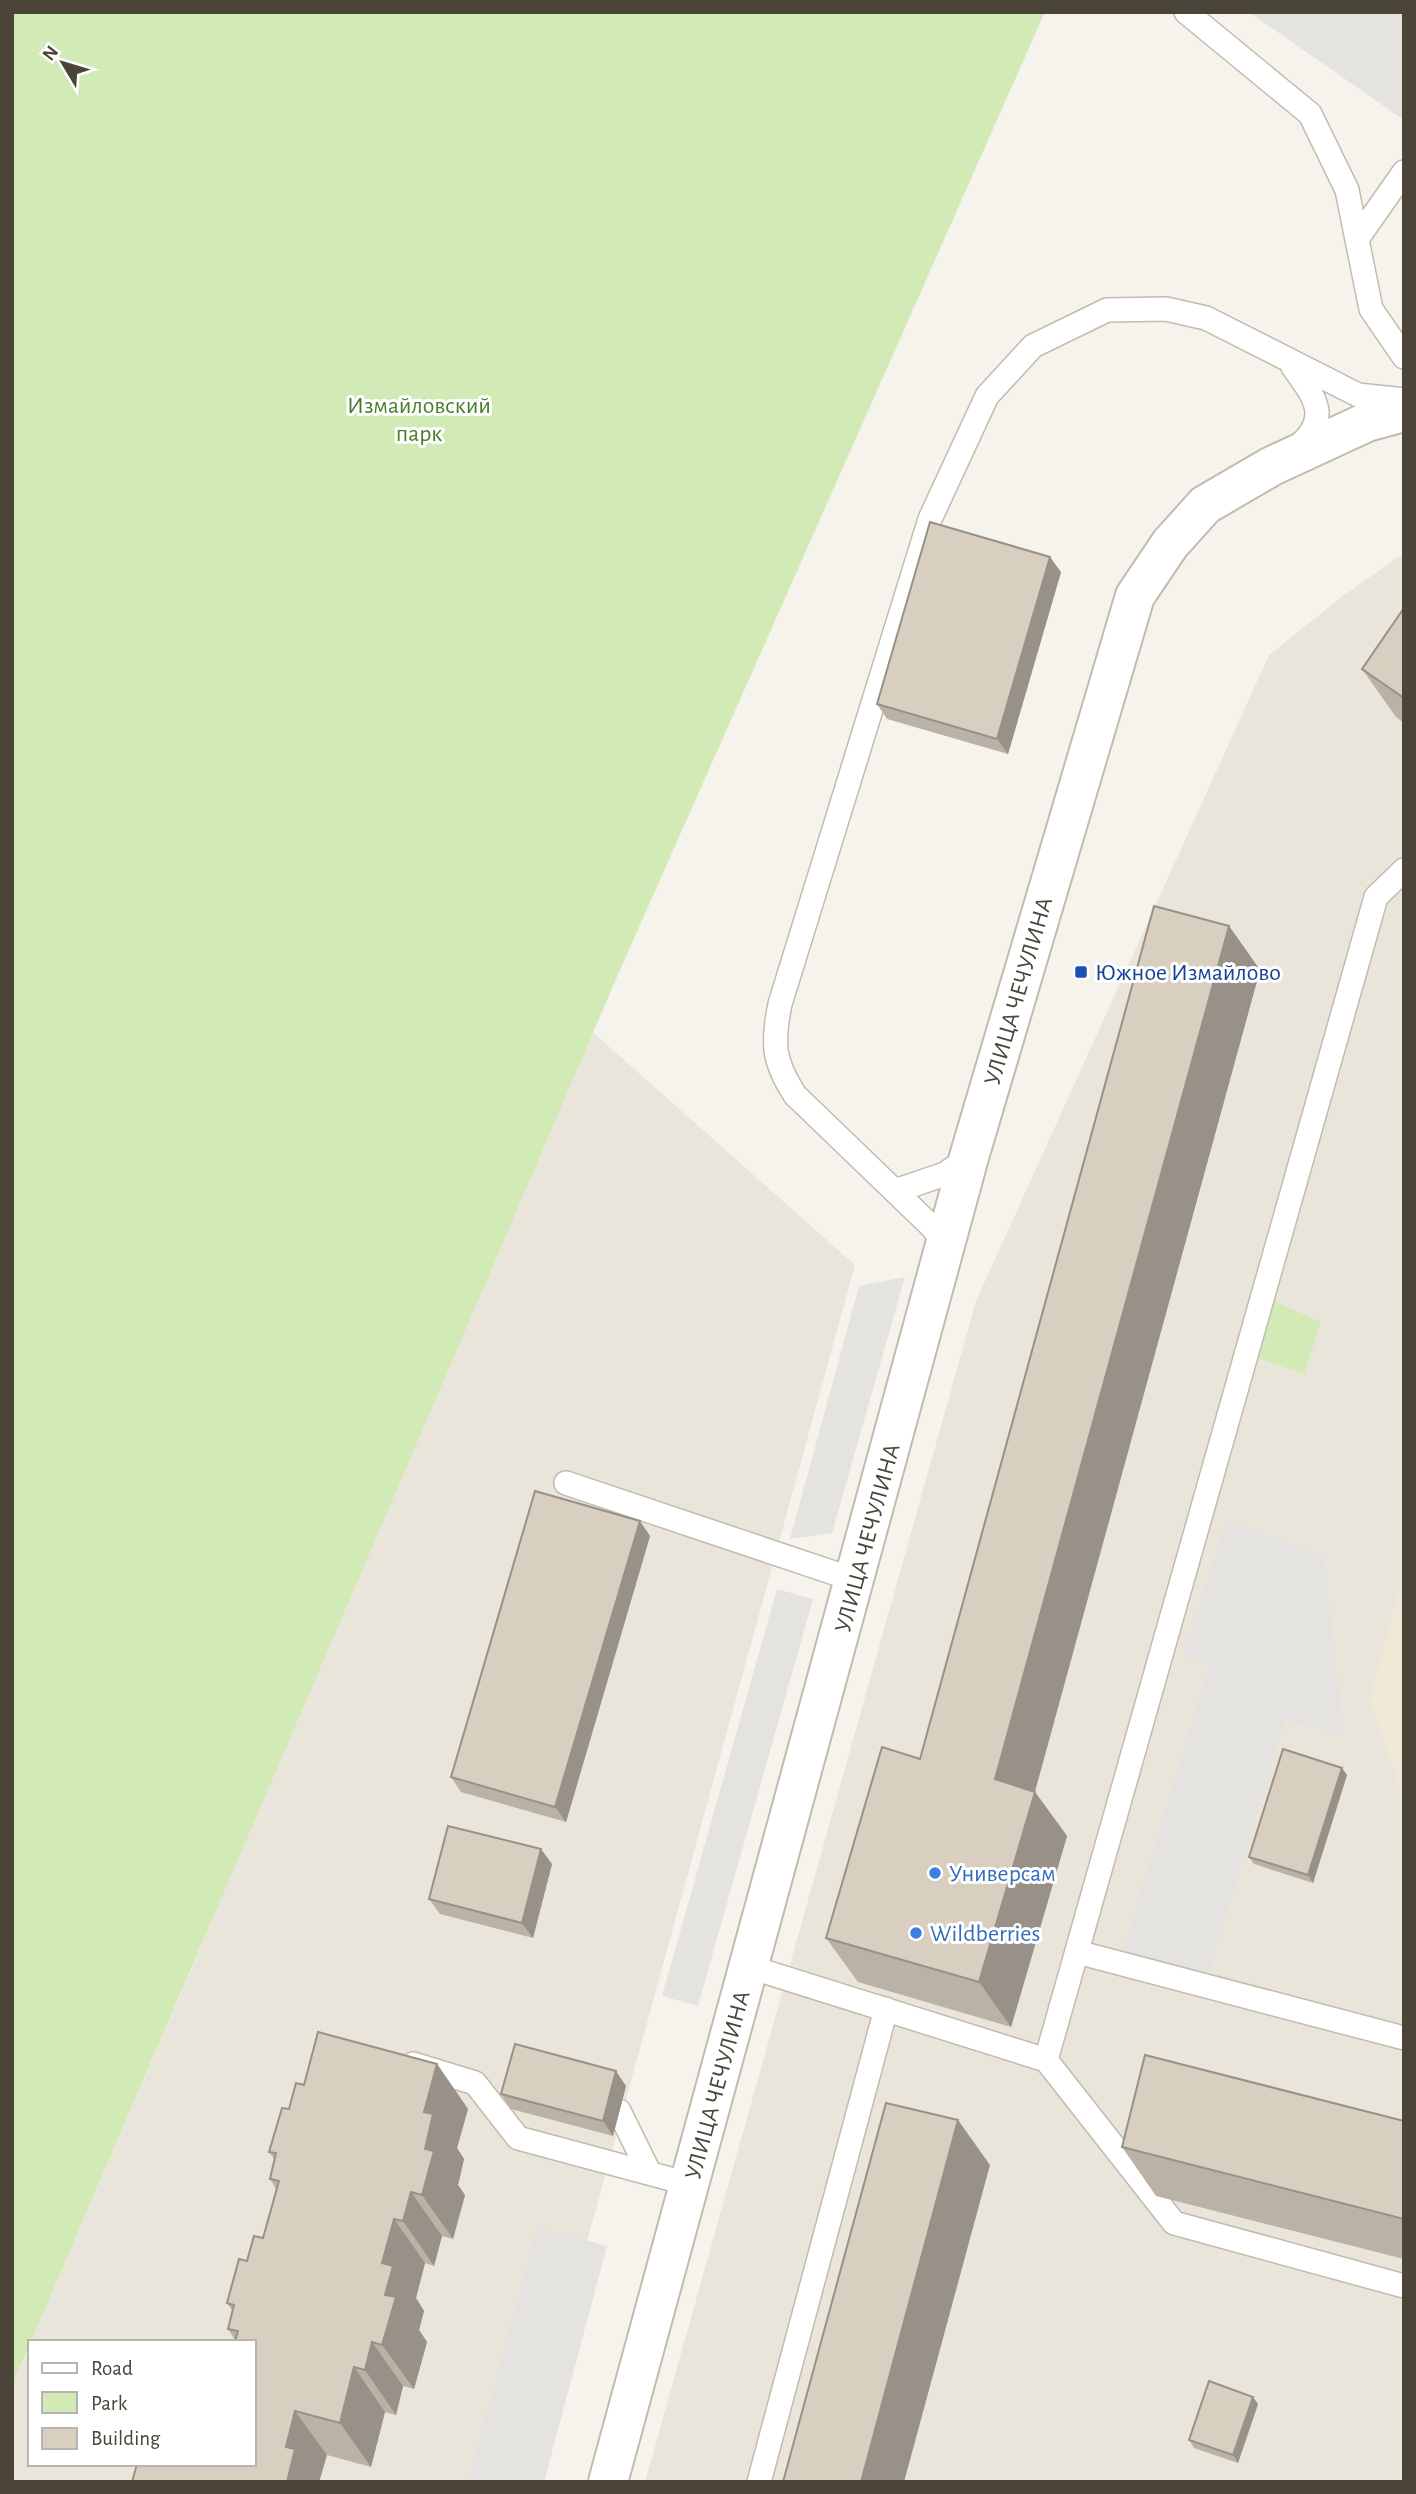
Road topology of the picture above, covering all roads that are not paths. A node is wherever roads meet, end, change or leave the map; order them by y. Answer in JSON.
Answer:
{"nodes":[{"id":1,"x":1186,"y":12,"type":"edge"},
{"id":2,"x":1404,"y":172,"type":"edge"},
{"id":3,"x":1357,"y":239,"type":"junction"},
{"id":4,"x":1404,"y":357,"type":"edge"},
{"id":5,"x":1289,"y":360,"type":"junction"},
{"id":6,"x":1404,"y":400,"type":"edge"},
{"id":7,"x":1404,"y":412,"type":"edge"},
{"id":8,"x":1272,"y":466,"type":"junction"},
{"id":9,"x":1404,"y":870,"type":"edge"},
{"id":10,"x":969,"y":1157,"type":"junction"},
{"id":11,"x":895,"y":1191,"type":"junction"},
{"id":12,"x":946,"y":1244,"type":"junction"},
{"id":13,"x":566,"y":1483,"type":"dead end"},
{"id":14,"x":855,"y":1580,"type":"junction"},
{"id":15,"x":1077,"y":1952,"type":"junction"},
{"id":16,"x":750,"y":1966,"type":"junction"},
{"id":17,"x":886,"y":2009,"type":"junction"},
{"id":18,"x":1404,"y":2038,"type":"edge"},
{"id":19,"x":395,"y":2059,"type":"edge"},
{"id":20,"x":1046,"y":2060,"type":"junction"},
{"id":21,"x":619,"y":2111,"type":"dead end"},
{"id":22,"x":649,"y":2172,"type":"junction"},
{"id":23,"x":690,"y":2184,"type":"junction"},
{"id":24,"x":1404,"y":2286,"type":"edge"},
{"id":25,"x":608,"y":2482,"type":"edge"},
{"id":26,"x":759,"y":2482,"type":"edge"}],
"edges":[{"from":1,"to":3,"type":"lane"},
{"from":2,"to":3,"type":"lane"},
{"from":3,"to":4,"type":"lane"},
{"from":5,"to":6,"type":"lane"},
{"from":5,"to":8,"type":"lane"},
{"from":5,"to":11,"type":"lane"},
{"from":7,"to":8,"type":"street","name":"УЛИЦА ЧЕЧУЛИНА"},
{"from":8,"to":10,"type":"street","name":"УЛИЦА ЧЕЧУЛИНА"},
{"from":9,"to":15,"type":"lane"},
{"from":10,"to":11,"type":"lane"},
{"from":10,"to":12,"type":"street","name":"УЛИЦА ЧЕЧУЛИНА"},
{"from":11,"to":12,"type":"lane"},
{"from":12,"to":14,"type":"street","name":"УЛИЦА ЧЕЧУЛИНА"},
{"from":13,"to":14,"type":"lane"},
{"from":14,"to":16,"type":"street","name":"УЛИЦА ЧЕЧУЛИНА"},
{"from":15,"to":18,"type":"lane"},
{"from":15,"to":20,"type":"lane"},
{"from":16,"to":17,"type":"lane"},
{"from":16,"to":23,"type":"street","name":"УЛИЦА ЧЕЧУЛИНА"},
{"from":17,"to":20,"type":"lane"},
{"from":17,"to":26,"type":"lane"},
{"from":19,"to":22,"type":"lane"},
{"from":20,"to":24,"type":"lane"},
{"from":21,"to":22,"type":"lane"},
{"from":22,"to":23,"type":"lane"},
{"from":23,"to":25,"type":"street","name":"УЛИЦА ЧЕЧУЛИНА"}]}
